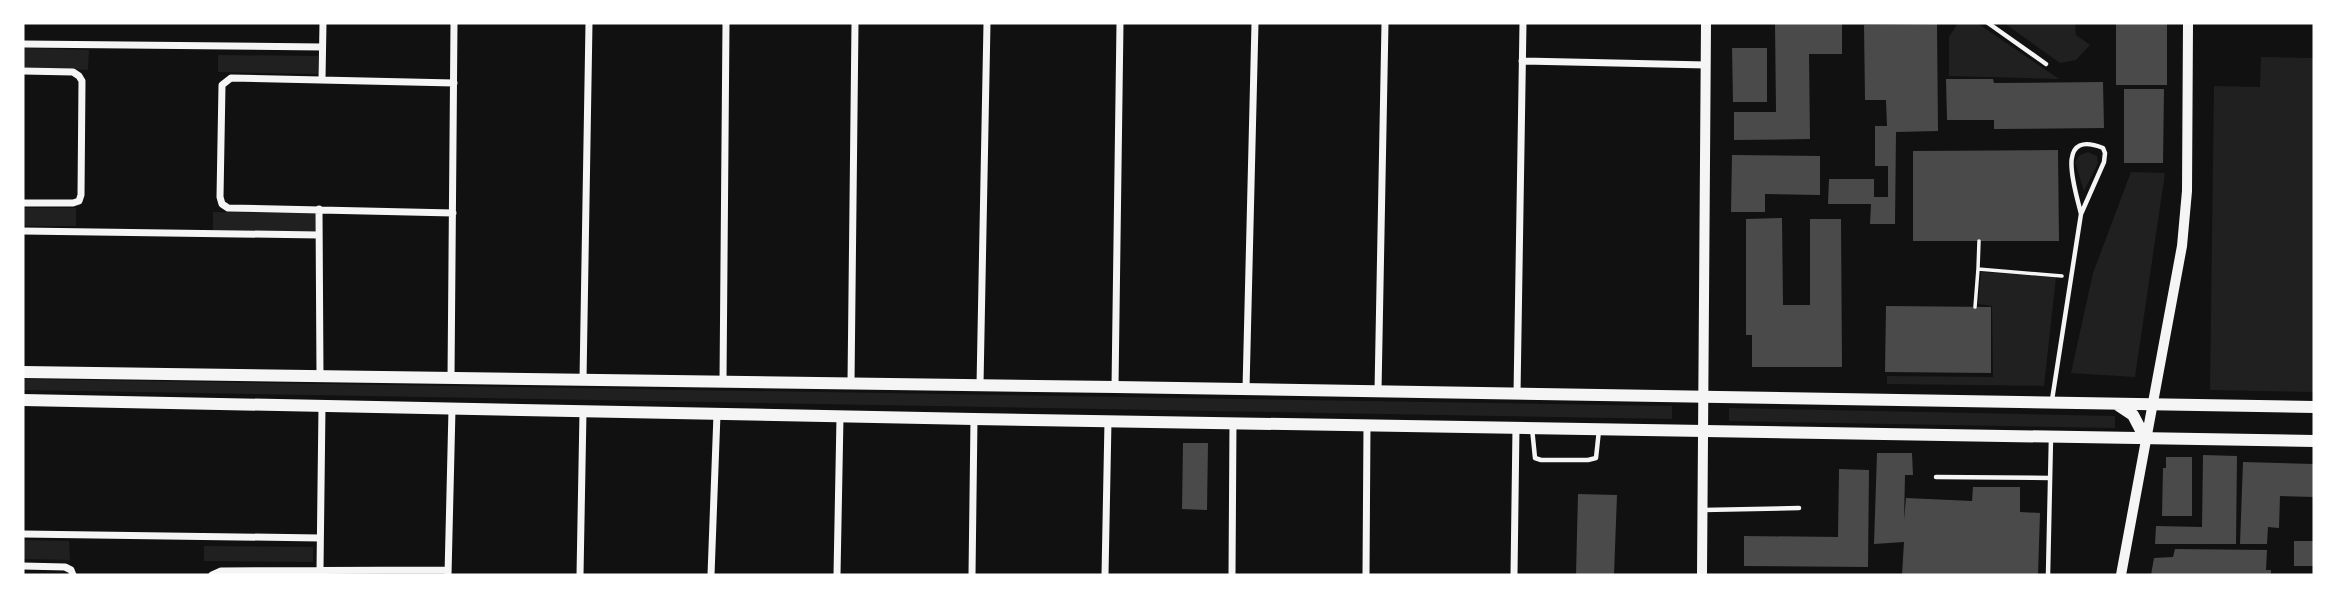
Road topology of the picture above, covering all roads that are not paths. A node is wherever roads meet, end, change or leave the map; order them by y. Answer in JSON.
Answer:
{"nodes":[{"id":1,"x":323,"y":23,"type":"edge"},
{"id":2,"x":454,"y":23,"type":"edge"},
{"id":3,"x":589,"y":23,"type":"edge"},
{"id":4,"x":726,"y":23,"type":"edge"},
{"id":5,"x":855,"y":23,"type":"edge"},
{"id":6,"x":987,"y":23,"type":"edge"},
{"id":7,"x":1120,"y":23,"type":"edge"},
{"id":8,"x":1255,"y":23,"type":"edge"},
{"id":9,"x":1385,"y":23,"type":"edge"},
{"id":10,"x":1523,"y":23,"type":"edge"},
{"id":11,"x":1706,"y":23,"type":"edge"},
{"id":12,"x":1988,"y":23,"type":"edge"},
{"id":13,"x":2188,"y":23,"type":"edge"},
{"id":14,"x":23,"y":44,"type":"edge"},
{"id":15,"x":322,"y":47,"type":"junction"},
{"id":16,"x":1522,"y":61,"type":"junction"},
{"id":17,"x":1706,"y":65,"type":"junction"},
{"id":18,"x":2046,"y":65,"type":"dead end"},
{"id":19,"x":23,"y":71,"type":"edge"},
{"id":20,"x":322,"y":79,"type":"junction"},
{"id":21,"x":454,"y":83,"type":"junction"},
{"id":22,"x":23,"y":203,"type":"edge"},
{"id":23,"x":319,"y":209,"type":"junction"},
{"id":24,"x":453,"y":213,"type":"junction"},
{"id":25,"x":2081,"y":214,"type":"junction"},
{"id":26,"x":23,"y":231,"type":"edge"},
{"id":27,"x":319,"y":235,"type":"junction"},
{"id":28,"x":23,"y":372,"type":"edge"},
{"id":29,"x":320,"y":376,"type":"junction"},
{"id":30,"x":451,"y":378,"type":"junction"},
{"id":31,"x":583,"y":380,"type":"junction"},
{"id":32,"x":723,"y":382,"type":"junction"},
{"id":33,"x":851,"y":383,"type":"junction"},
{"id":34,"x":980,"y":385,"type":"junction"},
{"id":35,"x":1115,"y":387,"type":"junction"},
{"id":36,"x":1246,"y":389,"type":"junction"},
{"id":37,"x":1378,"y":391,"type":"junction"},
{"id":38,"x":1517,"y":394,"type":"junction"},
{"id":39,"x":1702,"y":398,"type":"junction"},
{"id":40,"x":23,"y":400,"type":"edge"},
{"id":41,"x":2052,"y":403,"type":"junction"},
{"id":42,"x":2116,"y":404,"type":"junction"},
{"id":43,"x":2151,"y":405,"type":"junction"},
{"id":44,"x":322,"y":406,"type":"junction"},
{"id":45,"x":2314,"y":407,"type":"edge"},
{"id":46,"x":452,"y":409,"type":"junction"},
{"id":47,"x":583,"y":412,"type":"junction"},
{"id":48,"x":717,"y":414,"type":"junction"},
{"id":49,"x":840,"y":417,"type":"junction"},
{"id":50,"x":974,"y":419,"type":"junction"},
{"id":51,"x":1108,"y":421,"type":"junction"},
{"id":52,"x":1234,"y":422,"type":"junction"},
{"id":53,"x":1367,"y":425,"type":"junction"},
{"id":54,"x":1516,"y":427,"type":"junction"},
{"id":55,"x":1532,"y":427,"type":"junction"},
{"id":56,"x":1599,"y":428,"type":"junction"},
{"id":57,"x":1702,"y":430,"type":"junction"},
{"id":58,"x":2051,"y":436,"type":"junction"},
{"id":59,"x":2145,"y":438,"type":"junction"},
{"id":60,"x":2314,"y":440,"type":"edge"},
{"id":61,"x":1936,"y":477,"type":"dead end"},
{"id":62,"x":2050,"y":478,"type":"junction"},
{"id":63,"x":1799,"y":509,"type":"dead end"},
{"id":64,"x":1702,"y":510,"type":"junction"},
{"id":65,"x":23,"y":534,"type":"edge"},
{"id":66,"x":320,"y":538,"type":"junction"},
{"id":67,"x":23,"y":566,"type":"edge"},
{"id":68,"x":320,"y":570,"type":"junction"},
{"id":69,"x":448,"y":572,"type":"edge"},
{"id":70,"x":73,"y":575,"type":"edge"},
{"id":71,"x":212,"y":575,"type":"edge"},
{"id":72,"x":580,"y":575,"type":"edge"},
{"id":73,"x":711,"y":575,"type":"edge"},
{"id":74,"x":837,"y":575,"type":"edge"},
{"id":75,"x":972,"y":575,"type":"edge"},
{"id":76,"x":1105,"y":575,"type":"edge"},
{"id":77,"x":1233,"y":575,"type":"edge"},
{"id":78,"x":1366,"y":575,"type":"edge"},
{"id":79,"x":1514,"y":575,"type":"edge"},
{"id":80,"x":1702,"y":575,"type":"edge"},
{"id":81,"x":2048,"y":575,"type":"edge"},
{"id":82,"x":2121,"y":575,"type":"edge"}],
"edges":[{"from":1,"to":15,"type":"street"},
{"from":2,"to":21,"type":"street"},
{"from":3,"to":31,"type":"street"},
{"from":4,"to":32,"type":"street"},
{"from":5,"to":33,"type":"street"},
{"from":6,"to":34,"type":"street"},
{"from":7,"to":35,"type":"street"},
{"from":8,"to":36,"type":"street"},
{"from":9,"to":37,"type":"street"},
{"from":10,"to":16,"type":"street"},
{"from":11,"to":17,"type":"main road"},
{"from":12,"to":18,"type":"lane"},
{"from":13,"to":43,"type":"main road"},
{"from":14,"to":15,"type":"street"},
{"from":15,"to":20,"type":"street"},
{"from":16,"to":17,"type":"street"},
{"from":16,"to":38,"type":"street"},
{"from":17,"to":39,"type":"main road"},
{"from":19,"to":22,"type":"street"},
{"from":20,"to":21,"type":"street"},
{"from":20,"to":23,"type":"street"},
{"from":21,"to":24,"type":"street"},
{"from":23,"to":24,"type":"street"},
{"from":23,"to":27,"type":"street"},
{"from":24,"to":30,"type":"street"},
{"from":25,"to":25,"type":"lane"},
{"from":25,"to":41,"type":"lane"},
{"from":26,"to":27,"type":"street"},
{"from":27,"to":29,"type":"street"},
{"from":28,"to":29,"type":"main road"},
{"from":29,"to":30,"type":"main road"},
{"from":30,"to":31,"type":"main road"},
{"from":31,"to":32,"type":"main road"},
{"from":32,"to":33,"type":"main road"},
{"from":33,"to":34,"type":"main road"},
{"from":34,"to":35,"type":"main road"},
{"from":35,"to":36,"type":"main road"},
{"from":36,"to":37,"type":"main road"},
{"from":37,"to":38,"type":"main road"},
{"from":38,"to":39,"type":"main road"},
{"from":39,"to":41,"type":"main road"},
{"from":39,"to":57,"type":"main road"},
{"from":40,"to":44,"type":"main road"},
{"from":41,"to":42,"type":"main road"},
{"from":42,"to":43,"type":"main road"},
{"from":42,"to":59,"type":"main road"},
{"from":43,"to":45,"type":"main road"},
{"from":43,"to":59,"type":"main road"},
{"from":44,"to":46,"type":"main road"},
{"from":44,"to":66,"type":"street"},
{"from":46,"to":47,"type":"main road"},
{"from":46,"to":69,"type":"street"},
{"from":47,"to":48,"type":"main road"},
{"from":47,"to":72,"type":"street"},
{"from":48,"to":49,"type":"main road"},
{"from":48,"to":73,"type":"street"},
{"from":49,"to":50,"type":"main road"},
{"from":49,"to":74,"type":"street"},
{"from":50,"to":51,"type":"main road"},
{"from":50,"to":75,"type":"street"},
{"from":51,"to":52,"type":"main road"},
{"from":51,"to":76,"type":"street"},
{"from":52,"to":53,"type":"main road"},
{"from":52,"to":77,"type":"street"},
{"from":53,"to":54,"type":"main road"},
{"from":53,"to":78,"type":"street"},
{"from":54,"to":55,"type":"main road"},
{"from":54,"to":79,"type":"street"},
{"from":55,"to":56,"type":"main road"},
{"from":55,"to":56,"type":"lane"},
{"from":56,"to":57,"type":"main road"},
{"from":57,"to":58,"type":"main road"},
{"from":57,"to":64,"type":"main road"},
{"from":58,"to":59,"type":"main road"},
{"from":58,"to":62,"type":"lane"},
{"from":59,"to":60,"type":"main road"},
{"from":59,"to":82,"type":"main road"},
{"from":61,"to":62,"type":"lane"},
{"from":62,"to":81,"type":"lane"},
{"from":63,"to":64,"type":"lane"},
{"from":64,"to":80,"type":"main road"},
{"from":65,"to":66,"type":"street"},
{"from":66,"to":68,"type":"street"},
{"from":67,"to":70,"type":"street"},
{"from":68,"to":69,"type":"street"},
{"from":68,"to":71,"type":"street"}]}
